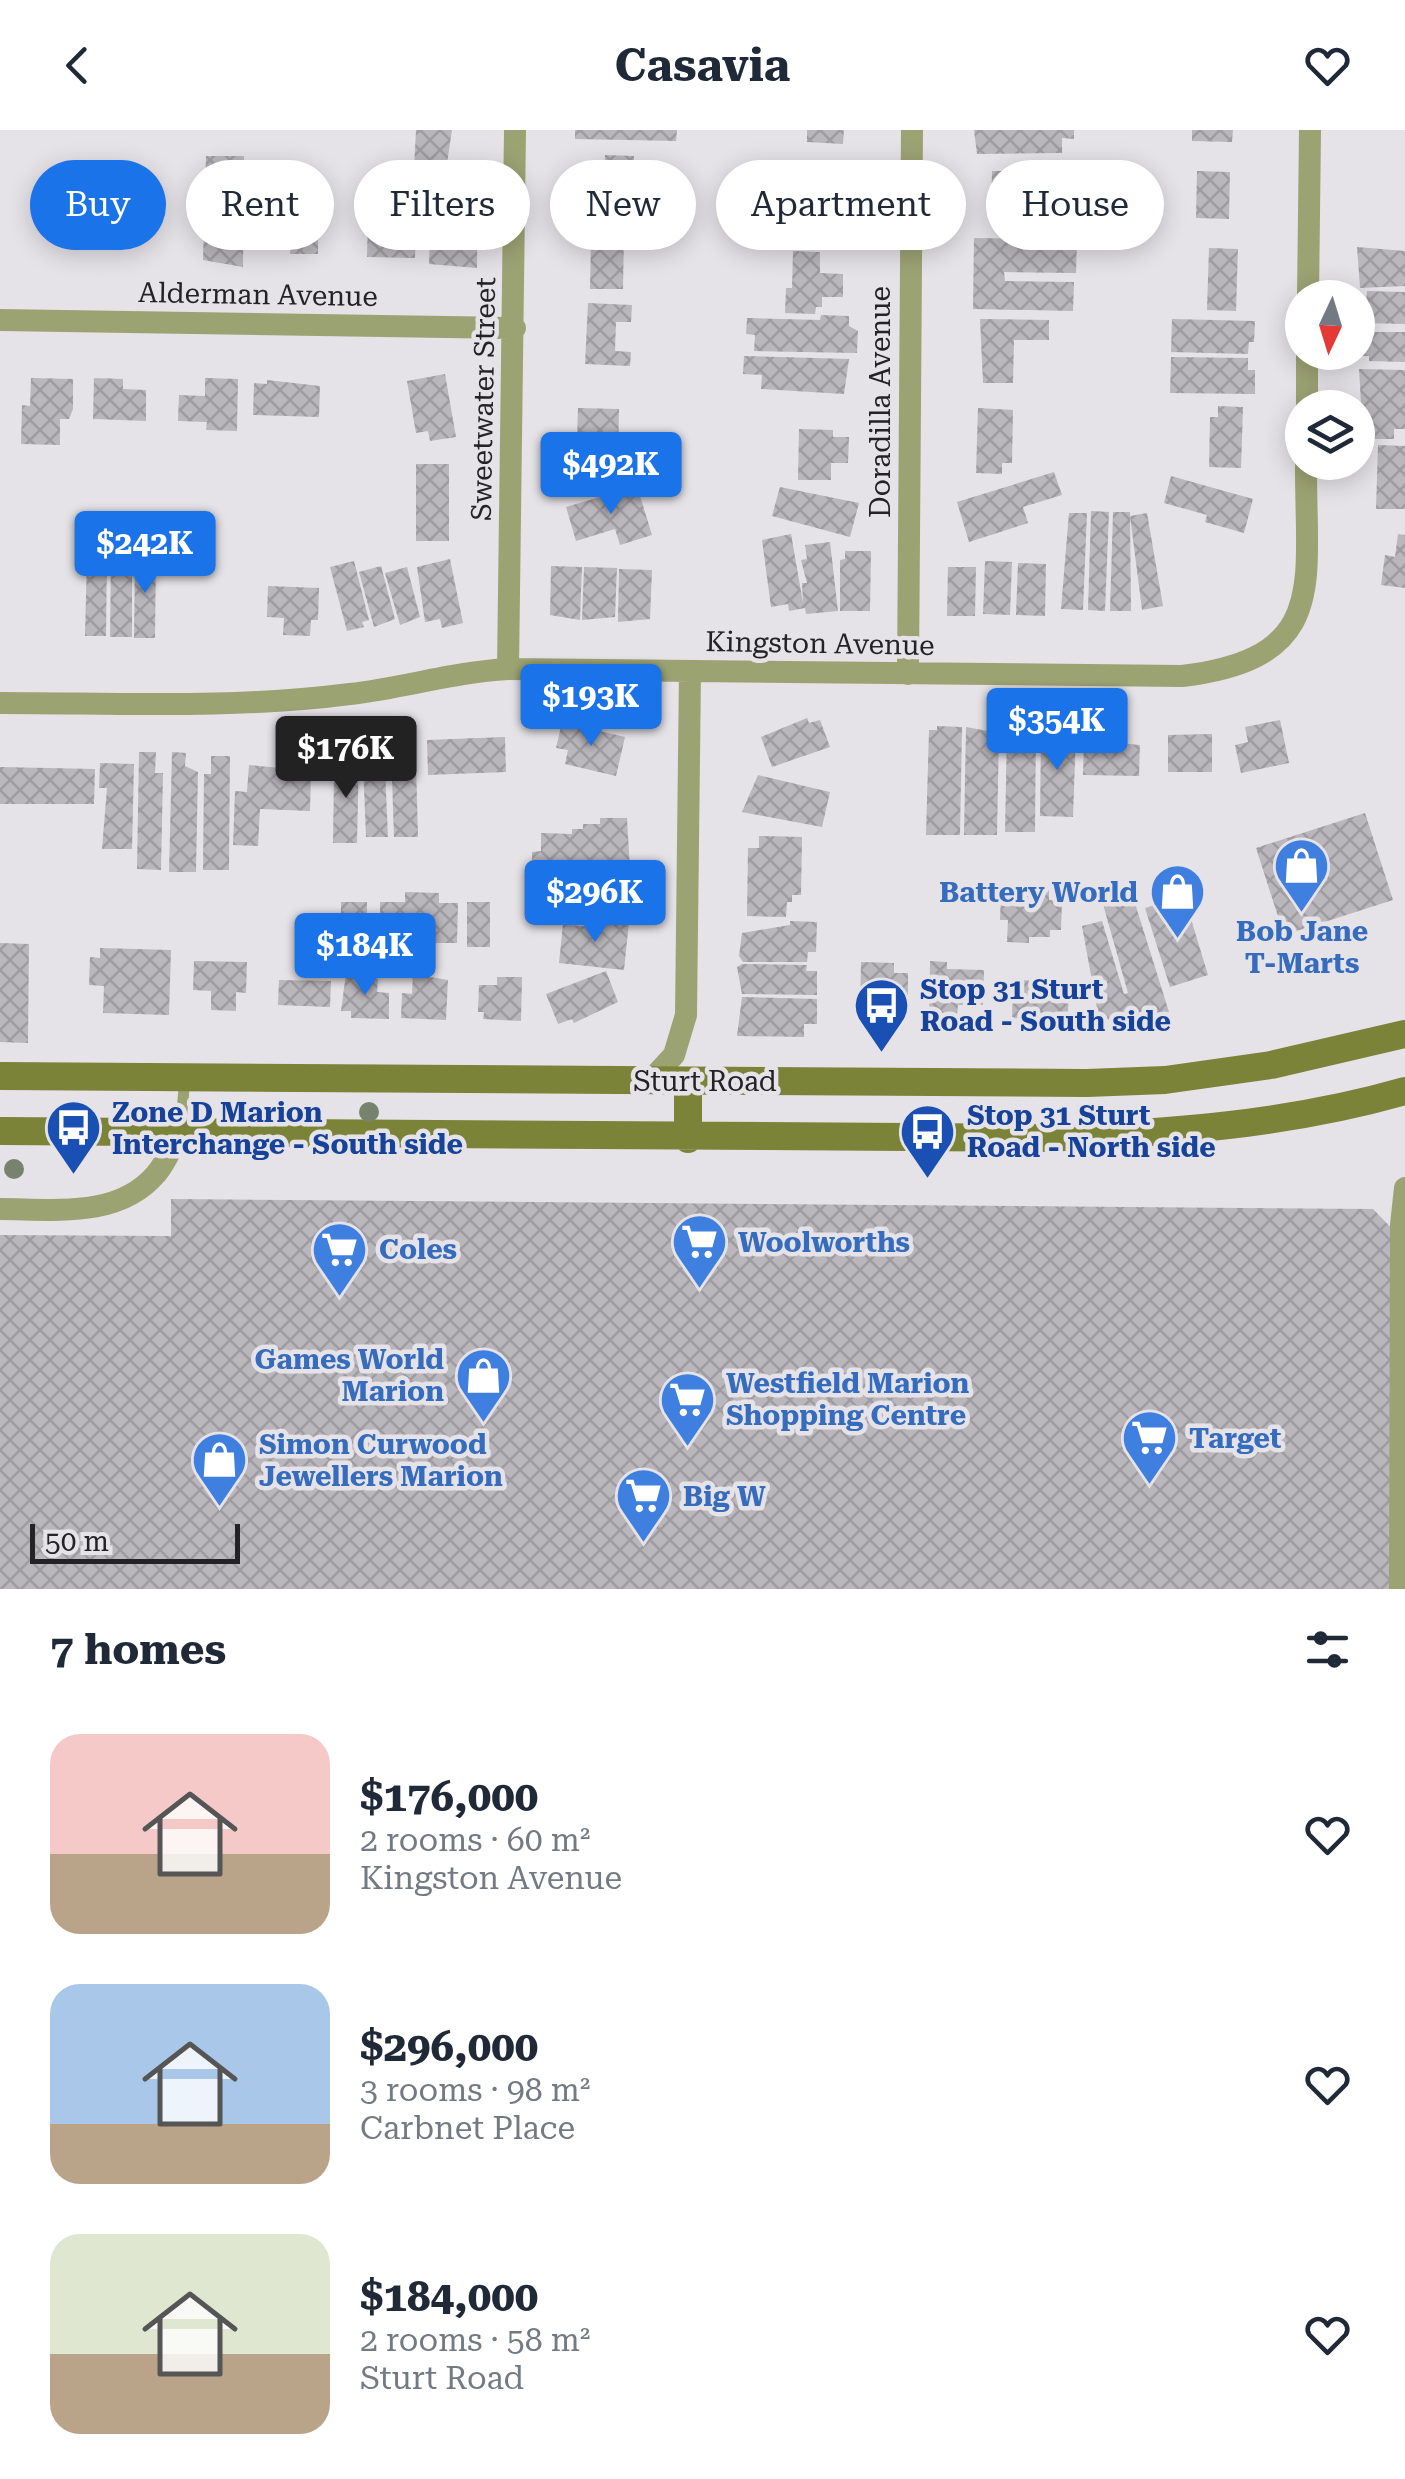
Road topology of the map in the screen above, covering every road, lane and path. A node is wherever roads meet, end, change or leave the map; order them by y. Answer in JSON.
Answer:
{"nodes":[{"id":1,"x":515,"y":130,"type":"edge"},
{"id":2,"x":912,"y":130,"type":"edge"},
{"id":3,"x":1310,"y":130,"type":"edge"},
{"id":4,"x":1308,"y":280,"type":"edge"},
{"id":5,"x":0,"y":320,"type":"edge"},
{"id":6,"x":516,"y":328,"type":"junction"},
{"id":7,"x":1306,"y":480,"type":"edge"},
{"id":8,"x":508,"y":669,"type":"junction"},
{"id":9,"x":690,"y":671,"type":"junction"},
{"id":10,"x":908,"y":674,"type":"junction"},
{"id":11,"x":0,"y":702,"type":"edge"},
{"id":12,"x":1405,"y":1034,"type":"edge"},
{"id":13,"x":0,"y":1076,"type":"edge"},
{"id":14,"x":185,"y":1078,"type":"junction"},
{"id":15,"x":688,"y":1081,"type":"junction"},
{"id":16,"x":650,"y":1082,"type":"junction"},
{"id":17,"x":1405,"y":1091,"type":"edge"},
{"id":18,"x":0,"y":1131,"type":"edge"},
{"id":19,"x":180,"y":1134,"type":"junction"},
{"id":20,"x":688,"y":1139,"type":"junction"},
{"id":21,"x":1405,"y":1188,"type":"edge"},
{"id":22,"x":0,"y":1209,"type":"edge"},
{"id":23,"x":1402,"y":1501,"type":"edge"},
{"id":24,"x":1400,"y":1589,"type":"edge"}],
"edges":[{"from":1,"to":6,"type":"street","name":"Sweetwater Street"},
{"from":2,"to":10,"type":"street","name":"Doradilla Avenue"},
{"from":3,"to":4,"type":"street"},
{"from":5,"to":6,"type":"street","name":"Alderman Avenue"},
{"from":6,"to":8,"type":"street","name":"Sweetwater Street"},
{"from":7,"to":10,"type":"street","name":"Kingston Avenue"},
{"from":8,"to":9,"type":"street","name":"Kingston Avenue"},
{"from":8,"to":11,"type":"street","name":"Kingston Avenue"},
{"from":9,"to":10,"type":"street","name":"Kingston Avenue"},
{"from":9,"to":16,"type":"street"},
{"from":12,"to":15,"type":"main road","name":"Sturt Road"},
{"from":13,"to":14,"type":"main road","name":"Sturt Road"},
{"from":14,"to":16,"type":"main road","name":"Sturt Road"},
{"from":14,"to":19,"type":"lane"},
{"from":15,"to":16,"type":"main road","name":"Sturt Road"},
{"from":15,"to":20,"type":"main road"},
{"from":17,"to":20,"type":"main road","name":"Sturt Road"},
{"from":18,"to":19,"type":"main road","name":"Sturt Road"},
{"from":19,"to":20,"type":"main road","name":"Sturt Road"},
{"from":19,"to":22,"type":"street"},
{"from":21,"to":23,"type":"street"},
{"from":23,"to":24,"type":"street"}]}
